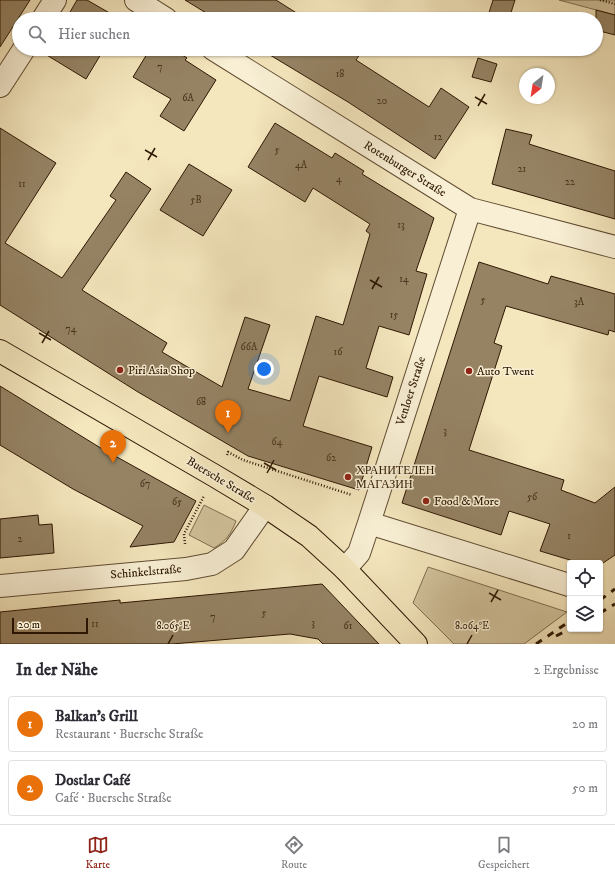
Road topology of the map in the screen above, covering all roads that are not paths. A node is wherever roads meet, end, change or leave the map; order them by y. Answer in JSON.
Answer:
{"nodes":[{"id":1,"x":55,"y":0,"type":"edge"},
{"id":2,"x":136,"y":0,"type":"edge"},
{"id":3,"x":47,"y":12,"type":"edge"},
{"id":4,"x":155,"y":12,"type":"edge"},
{"id":5,"x":19,"y":56,"type":"edge"},
{"id":6,"x":224,"y":56,"type":"edge"},
{"id":7,"x":0,"y":86,"type":"edge"},
{"id":8,"x":470,"y":209,"type":"junction"},
{"id":9,"x":615,"y":247,"type":"edge"},
{"id":10,"x":0,"y":351,"type":"edge"},
{"id":11,"x":265,"y":506,"type":"junction"},
{"id":12,"x":372,"y":513,"type":"junction"},
{"id":13,"x":345,"y":569,"type":"junction"},
{"id":14,"x":567,"y":584,"type":"edge"},
{"id":15,"x":0,"y":586,"type":"edge"},
{"id":16,"x":416,"y":644,"type":"edge"}],
"edges":[{"from":1,"to":3,"type":"street"},
{"from":2,"to":4,"type":"street"},
{"from":5,"to":7,"type":"street"},
{"from":6,"to":8,"type":"street","name":"Rotenburger Straße"},
{"from":8,"to":9,"type":"street","name":"Rotenburger Straße"},
{"from":8,"to":12,"type":"street","name":"Venloer Straße"},
{"from":10,"to":11,"type":"main road","name":"Buersche Straße"},
{"from":11,"to":13,"type":"main road","name":"Buersche Straße"},
{"from":11,"to":15,"type":"street","name":"Schinkelstraße"},
{"from":12,"to":13,"type":"street","name":"Venloer Straße"},
{"from":12,"to":14,"type":"street"},
{"from":13,"to":16,"type":"main road","name":"Buersche Straße"}]}
